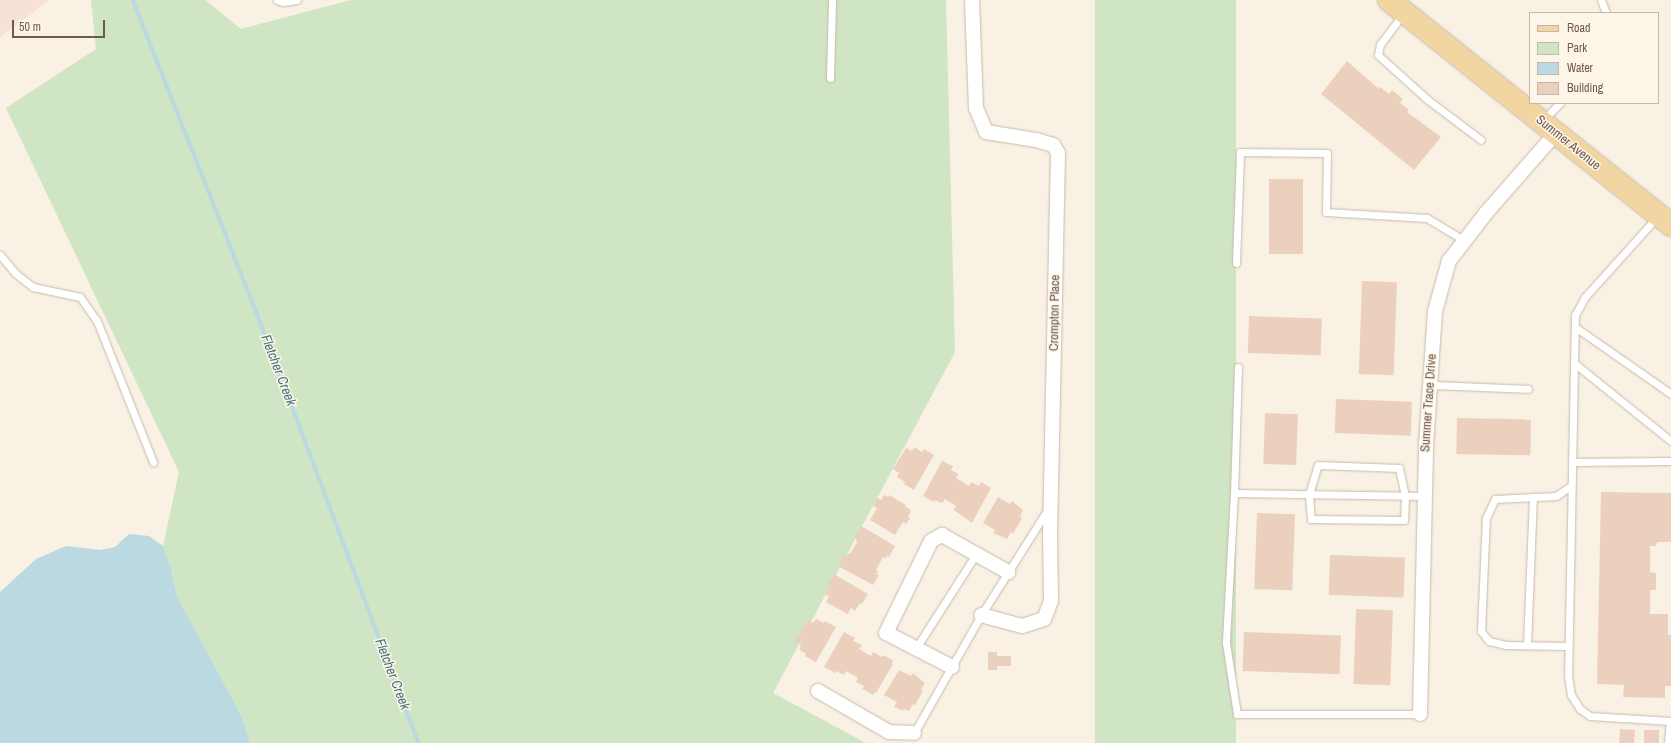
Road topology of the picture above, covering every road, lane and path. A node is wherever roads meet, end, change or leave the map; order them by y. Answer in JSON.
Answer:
{"nodes":[{"id":1,"x":277,"y":0,"type":"edge"},
{"id":2,"x":297,"y":0,"type":"edge"},
{"id":3,"x":832,"y":0,"type":"edge"},
{"id":4,"x":972,"y":0,"type":"edge"},
{"id":5,"x":1601,"y":0,"type":"edge"},
{"id":6,"x":1397,"y":6,"type":"edge"},
{"id":7,"x":1606,"y":12,"type":"edge"},
{"id":8,"x":830,"y":78,"type":"dead end"},
{"id":9,"x":1560,"y":104,"type":"edge"},
{"id":10,"x":1549,"y":127,"type":"junction"},
{"id":11,"x":1481,"y":140,"type":"dead end"},
{"id":12,"x":1665,"y":220,"type":"edge"},
{"id":13,"x":1465,"y":241,"type":"junction"},
{"id":14,"x":0,"y":255,"type":"edge"},
{"id":15,"x":1236,"y":263,"type":"dead end"},
{"id":16,"x":1575,"y":326,"type":"junction"},
{"id":17,"x":1574,"y":363,"type":"junction"},
{"id":18,"x":1238,"y":367,"type":"dead end"},
{"id":19,"x":1430,"y":385,"type":"junction"},
{"id":20,"x":1528,"y":389,"type":"dead end"},
{"id":21,"x":1671,"y":394,"type":"edge"},
{"id":22,"x":1671,"y":441,"type":"edge"},
{"id":23,"x":1671,"y":461,"type":"edge"},
{"id":24,"x":153,"y":462,"type":"dead end"},
{"id":25,"x":1572,"y":462,"type":"junction"},
{"id":26,"x":1571,"y":486,"type":"junction"},
{"id":27,"x":1234,"y":493,"type":"junction"},
{"id":28,"x":1309,"y":494,"type":"junction"},
{"id":29,"x":1405,"y":496,"type":"junction"},
{"id":30,"x":1425,"y":496,"type":"junction"},
{"id":31,"x":1533,"y":497,"type":"junction"},
{"id":32,"x":1050,"y":506,"type":"junction"},
{"id":33,"x":976,"y":554,"type":"junction"},
{"id":34,"x":1008,"y":572,"type":"junction"},
{"id":35,"x":981,"y":615,"type":"junction"},
{"id":36,"x":1528,"y":645,"type":"junction"},
{"id":37,"x":1568,"y":646,"type":"junction"},
{"id":38,"x":916,"y":648,"type":"junction"},
{"id":39,"x":952,"y":667,"type":"junction"},
{"id":40,"x":818,"y":691,"type":"dead end"},
{"id":41,"x":1420,"y":714,"type":"joint"},
{"id":42,"x":1670,"y":721,"type":"edge"},
{"id":43,"x":914,"y":732,"type":"joint"},
{"id":44,"x":1668,"y":743,"type":"edge"}],
"edges":[{"from":1,"to":2,"type":"lane"},
{"from":3,"to":8,"type":"lane"},
{"from":4,"to":32,"type":"street","name":"Crompton Place"},
{"from":5,"to":7,"type":"lane"},
{"from":6,"to":10,"type":"main road","name":"Summer Avenue"},
{"from":6,"to":11,"type":"lane"},
{"from":9,"to":10,"type":"lane"},
{"from":10,"to":12,"type":"main road","name":"Summer Avenue"},
{"from":10,"to":13,"type":"street","name":"Summer Trace Drive"},
{"from":12,"to":16,"type":"lane"},
{"from":13,"to":15,"type":"lane"},
{"from":13,"to":19,"type":"street","name":"Summer Trace Drive"},
{"from":14,"to":24,"type":"lane"},
{"from":16,"to":17,"type":"lane"},
{"from":16,"to":21,"type":"lane"},
{"from":17,"to":22,"type":"lane"},
{"from":17,"to":25,"type":"lane"},
{"from":18,"to":27,"type":"lane"},
{"from":19,"to":20,"type":"lane"},
{"from":19,"to":30,"type":"street","name":"Summer Trace Drive"},
{"from":23,"to":25,"type":"lane"},
{"from":25,"to":26,"type":"lane"},
{"from":26,"to":31,"type":"lane"},
{"from":26,"to":37,"type":"lane"},
{"from":27,"to":28,"type":"lane"},
{"from":27,"to":41,"type":"lane"},
{"from":28,"to":29,"type":"lane"},
{"from":28,"to":29,"type":"lane"},
{"from":28,"to":29,"type":"lane"},
{"from":29,"to":30,"type":"lane"},
{"from":30,"to":41,"type":"street","name":"Summer Trace Drive"},
{"from":31,"to":36,"type":"lane"},
{"from":31,"to":36,"type":"lane"},
{"from":32,"to":34,"type":"lane"},
{"from":32,"to":35,"type":"street","name":"Crompton Place"},
{"from":33,"to":34,"type":"street"},
{"from":33,"to":38,"type":"lane"},
{"from":33,"to":38,"type":"street"},
{"from":34,"to":35,"type":"lane"},
{"from":35,"to":39,"type":"lane"},
{"from":36,"to":37,"type":"lane"},
{"from":37,"to":42,"type":"lane"},
{"from":38,"to":39,"type":"street"},
{"from":39,"to":43,"type":"lane"},
{"from":40,"to":43,"type":"street"},
{"from":42,"to":44,"type":"lane"}]}
